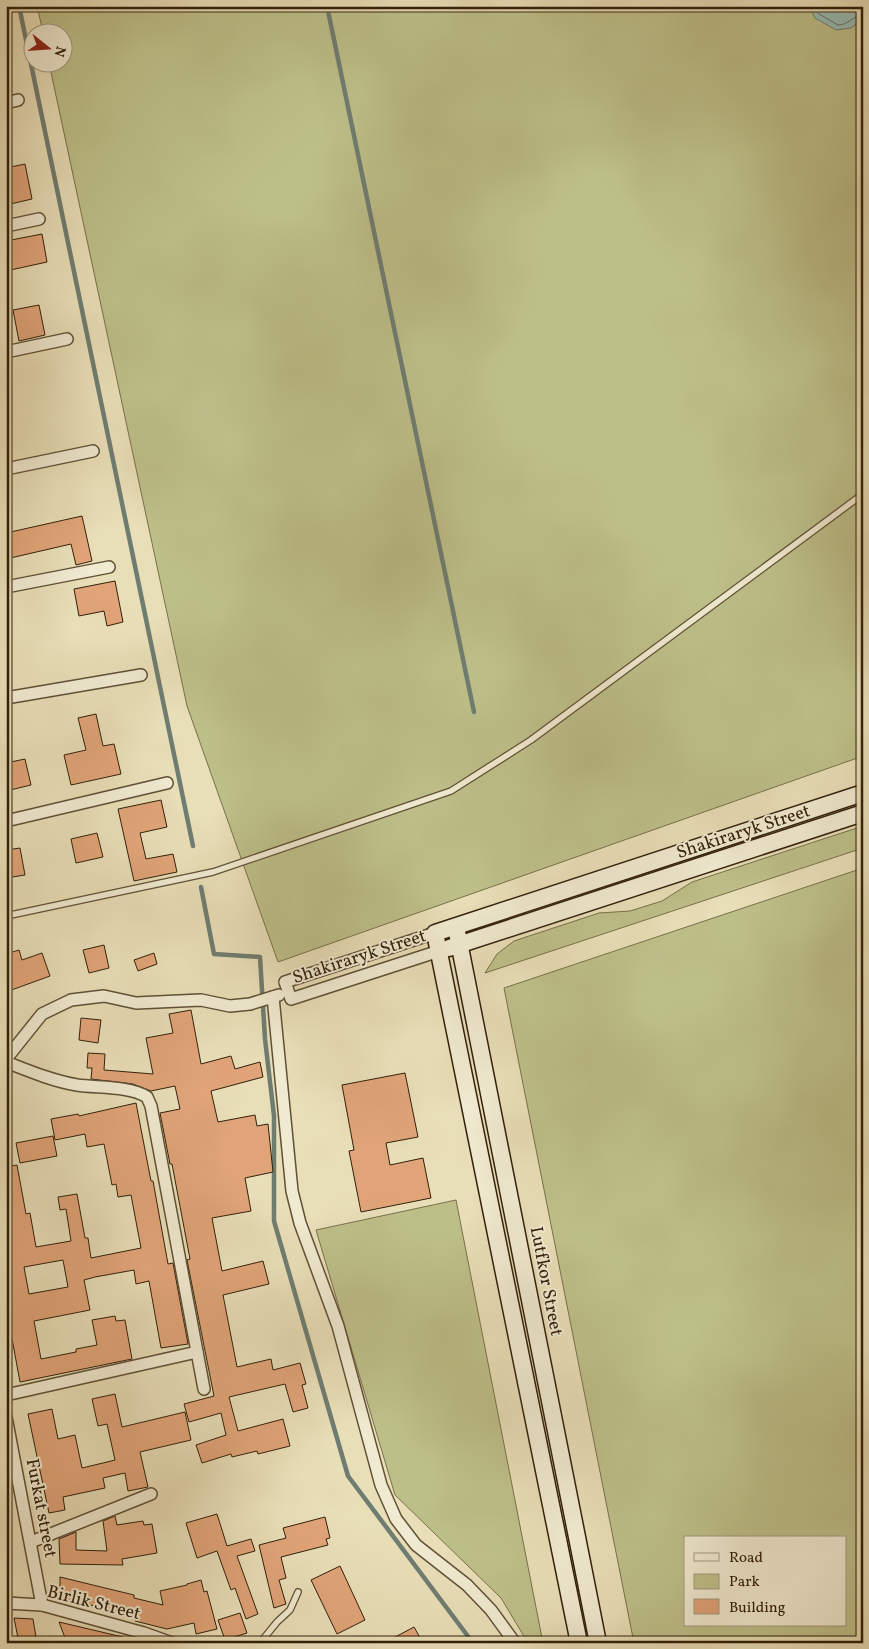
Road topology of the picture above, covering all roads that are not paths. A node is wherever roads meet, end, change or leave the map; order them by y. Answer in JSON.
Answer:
{"nodes":[{"id":1,"x":39,"y":219,"type":"dead end"},
{"id":2,"x":6,"y":226,"type":"edge"},
{"id":3,"x":67,"y":339,"type":"dead end"},
{"id":4,"x":6,"y":352,"type":"edge"},
{"id":5,"x":93,"y":451,"type":"dead end"},
{"id":6,"x":6,"y":469,"type":"edge"},
{"id":7,"x":863,"y":494,"type":"edge"},
{"id":8,"x":109,"y":567,"type":"dead end"},
{"id":9,"x":6,"y":587,"type":"edge"},
{"id":10,"x":141,"y":675,"type":"dead end"},
{"id":11,"x":6,"y":698,"type":"edge"},
{"id":12,"x":167,"y":783,"type":"dead end"},
{"id":13,"x":863,"y":793,"type":"edge"},
{"id":14,"x":863,"y":813,"type":"edge"},
{"id":15,"x":6,"y":820,"type":"edge"},
{"id":16,"x":6,"y":916,"type":"edge"},
{"id":17,"x":456,"y":926,"type":"junction"},
{"id":18,"x":435,"y":933,"type":"junction"},
{"id":19,"x":459,"y":944,"type":"junction"},
{"id":20,"x":439,"y":951,"type":"junction"},
{"id":21,"x":288,"y":992,"type":"junction"},
{"id":22,"x":273,"y":997,"type":"junction"},
{"id":23,"x":6,"y":1061,"type":"edge"},
{"id":24,"x":197,"y":1352,"type":"junction"},
{"id":25,"x":204,"y":1389,"type":"dead end"},
{"id":26,"x":6,"y":1395,"type":"edge"},
{"id":27,"x":6,"y":1417,"type":"edge"},
{"id":28,"x":151,"y":1494,"type":"dead end"},
{"id":29,"x":31,"y":1542,"type":"junction"},
{"id":30,"x":298,"y":1592,"type":"dead end"},
{"id":31,"x":6,"y":1602,"type":"edge"},
{"id":32,"x":42,"y":1605,"type":"junction"},
{"id":33,"x":172,"y":1643,"type":"edge"},
{"id":34,"x":260,"y":1643,"type":"edge"},
{"id":35,"x":515,"y":1643,"type":"edge"},
{"id":36,"x":579,"y":1643,"type":"edge"},
{"id":37,"x":598,"y":1643,"type":"edge"}],
"edges":[{"from":1,"to":2,"type":"street"},
{"from":3,"to":4,"type":"street"},
{"from":5,"to":6,"type":"street"},
{"from":7,"to":16,"type":"lane"},
{"from":8,"to":9,"type":"street"},
{"from":10,"to":11,"type":"street"},
{"from":12,"to":15,"type":"street"},
{"from":13,"to":17,"type":"main road","name":"Shakiraryk Street"},
{"from":14,"to":19,"type":"main road","name":"Shakiraryk Street"},
{"from":17,"to":18,"type":"main road","name":"Shakiraryk Street"},
{"from":17,"to":19,"type":"main road","name":"Lutfkor Street"},
{"from":18,"to":20,"type":"main road"},
{"from":18,"to":21,"type":"street","name":"Shakiraryk Street"},
{"from":19,"to":20,"type":"main road","name":"Shakiraryk Street"},
{"from":19,"to":37,"type":"main road","name":"Lutfkor Street"},
{"from":20,"to":21,"type":"street","name":"Shakiraryk Street"},
{"from":20,"to":36,"type":"main road"},
{"from":21,"to":22,"type":"street"},
{"from":22,"to":23,"type":"street"},
{"from":22,"to":35,"type":"street"},
{"from":23,"to":24,"type":"street"},
{"from":24,"to":25,"type":"street"},
{"from":24,"to":26,"type":"street"},
{"from":27,"to":29,"type":"street","name":"Furkat street"},
{"from":28,"to":29,"type":"street"},
{"from":29,"to":32,"type":"street","name":"Furkat street"},
{"from":30,"to":34,"type":"lane"},
{"from":31,"to":32,"type":"street","name":"Birlik Street"},
{"from":32,"to":33,"type":"street","name":"Birlik Street"}]}
